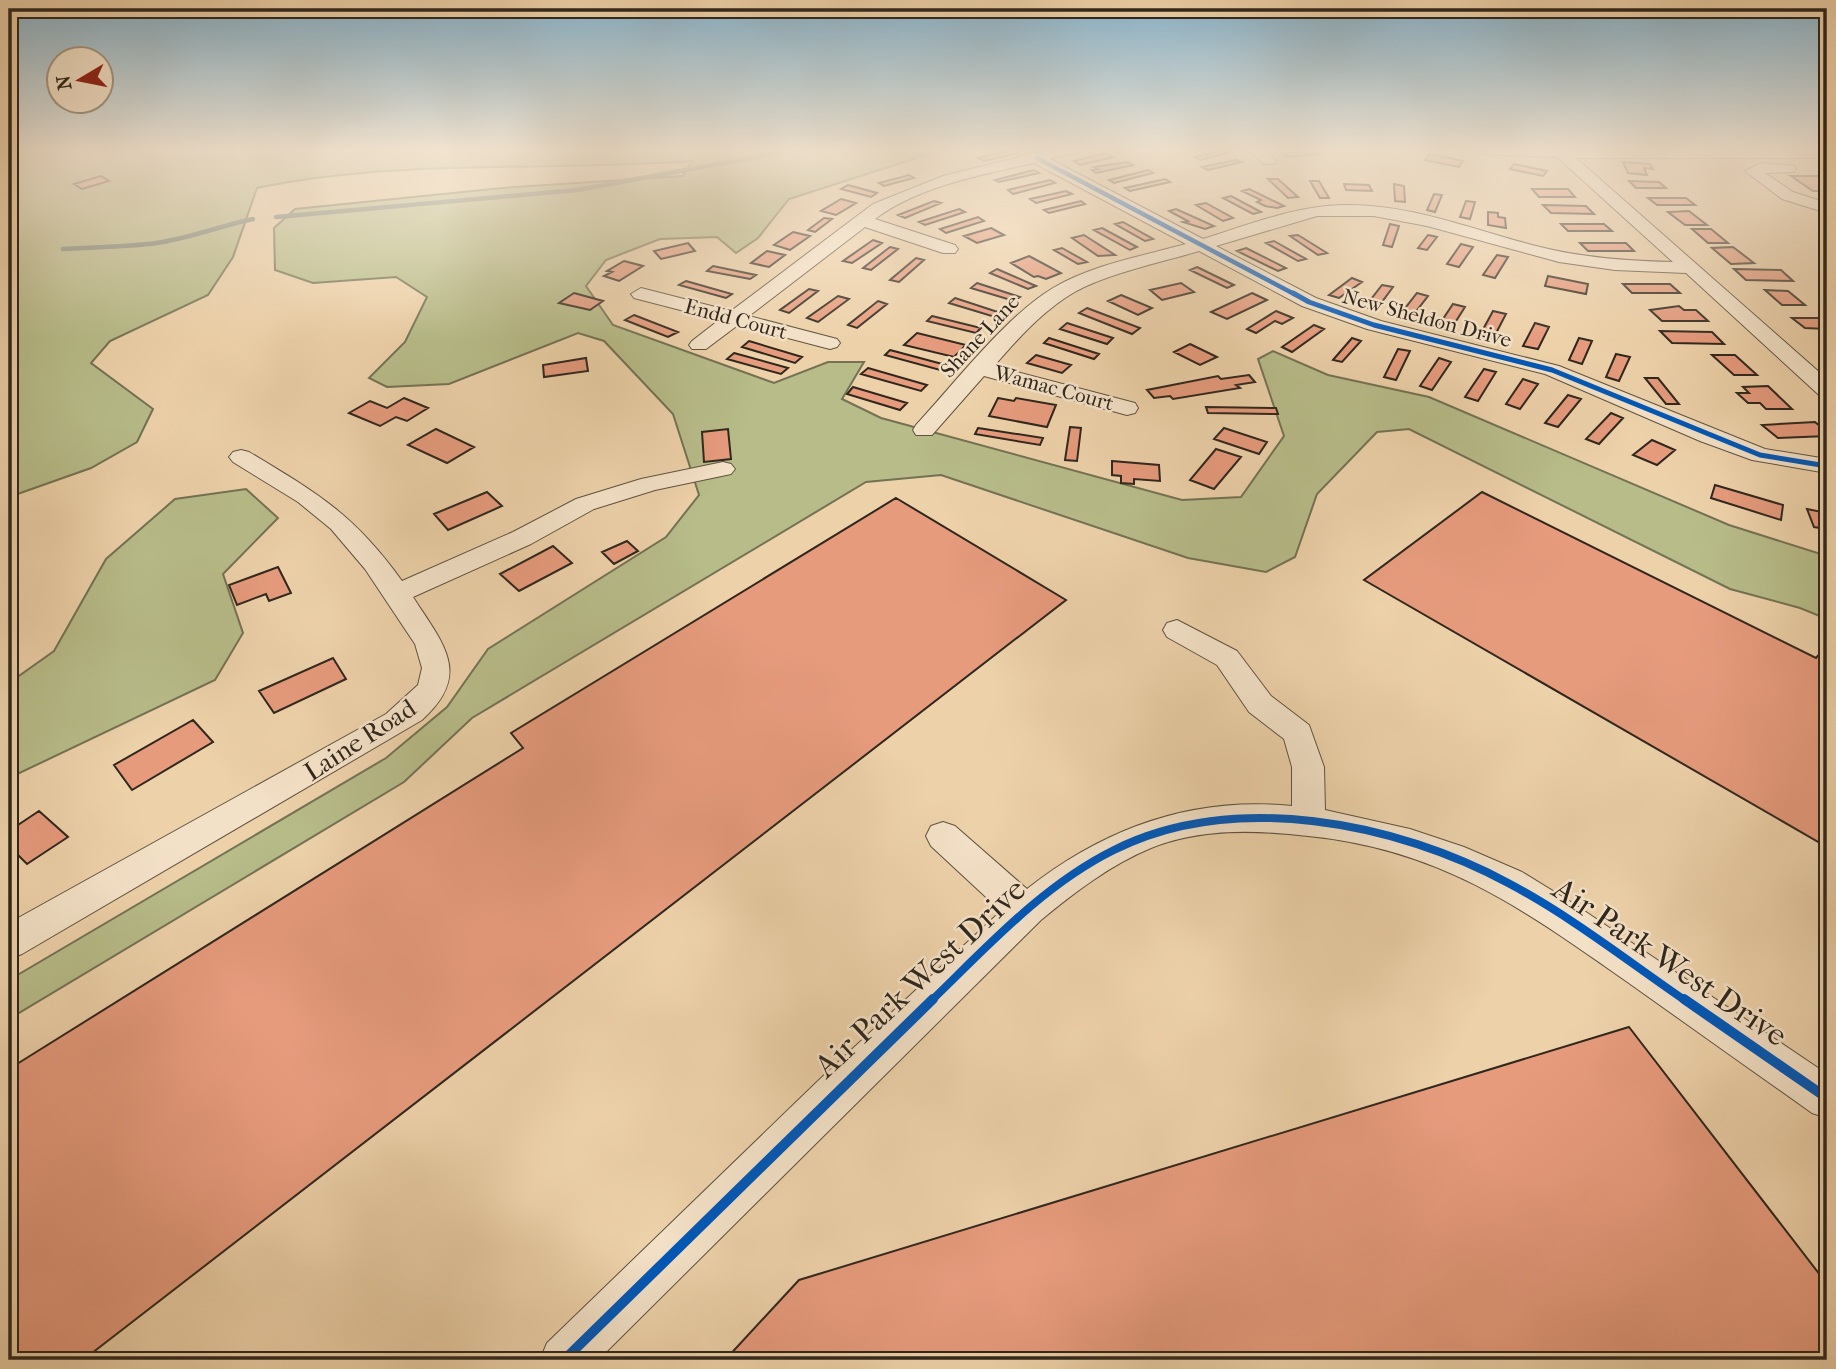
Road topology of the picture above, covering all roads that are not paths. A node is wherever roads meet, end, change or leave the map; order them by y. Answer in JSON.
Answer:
{"nodes":[{"id":1,"x":875,"y":213,"type":"edge"},
{"id":2,"x":1139,"y":213,"type":"edge"},
{"id":3,"x":1310,"y":213,"type":"edge"},
{"id":4,"x":1392,"y":213,"type":"edge"},
{"id":5,"x":1628,"y":213,"type":"edge"},
{"id":6,"x":863,"y":221,"type":"junction"},
{"id":7,"x":1199,"y":245,"type":"junction"},
{"id":8,"x":948,"y":249,"type":"dead end"},
{"id":9,"x":1689,"y":268,"type":"junction"},
{"id":10,"x":641,"y":294,"type":"dead end"},
{"id":11,"x":733,"y":318,"type":"junction"},
{"id":12,"x":830,"y":343,"type":"dead end"},
{"id":13,"x":699,"y":345,"type":"dead end"},
{"id":14,"x":981,"y":369,"type":"junction"},
{"id":15,"x":1827,"y":390,"type":"edge"},
{"id":16,"x":1127,"y":408,"type":"dead end"},
{"id":17,"x":924,"y":430,"type":"dead end"},
{"id":18,"x":241,"y":457,"type":"dead end"},
{"id":19,"x":1827,"y":467,"type":"edge"},
{"id":20,"x":723,"y":469,"type":"dead end"},
{"id":21,"x":396,"y":594,"type":"junction"},
{"id":22,"x":1177,"y":629,"type":"dead end"},
{"id":23,"x":1309,"y":822,"type":"junction"},
{"id":24,"x":943,"y":836,"type":"dead end"},
{"id":25,"x":1027,"y":912,"type":"junction"},
{"id":26,"x":9,"y":942,"type":"edge"},
{"id":27,"x":1827,"y":1098,"type":"edge"},
{"id":28,"x":564,"y":1360,"type":"edge"}],
"edges":[{"from":1,"to":6,"type":"street"},
{"from":2,"to":7,"type":"street","name":"New Sheldon Drive"},
{"from":3,"to":7,"type":"street","name":"Shane Lane"},
{"from":4,"to":9,"type":"street","name":"Shane Lane"},
{"from":5,"to":9,"type":"street"},
{"from":6,"to":8,"type":"street"},
{"from":6,"to":11,"type":"street"},
{"from":7,"to":14,"type":"street","name":"Shane Lane"},
{"from":7,"to":19,"type":"street","name":"New Sheldon Drive"},
{"from":9,"to":15,"type":"street"},
{"from":10,"to":11,"type":"street","name":"Endd Court"},
{"from":11,"to":12,"type":"street","name":"Endd Court"},
{"from":11,"to":13,"type":"street"},
{"from":14,"to":16,"type":"street","name":"Wamac Court"},
{"from":14,"to":17,"type":"street","name":"Shane Lane"},
{"from":18,"to":21,"type":"street","name":"Laine Road"},
{"from":20,"to":21,"type":"street"},
{"from":21,"to":26,"type":"street","name":"Laine Road"},
{"from":22,"to":23,"type":"street"},
{"from":23,"to":25,"type":"street","name":"Air Park West Drive"},
{"from":23,"to":27,"type":"street","name":"Air Park West Drive"},
{"from":24,"to":25,"type":"street"},
{"from":25,"to":28,"type":"street","name":"Air Park West Drive"}]}
